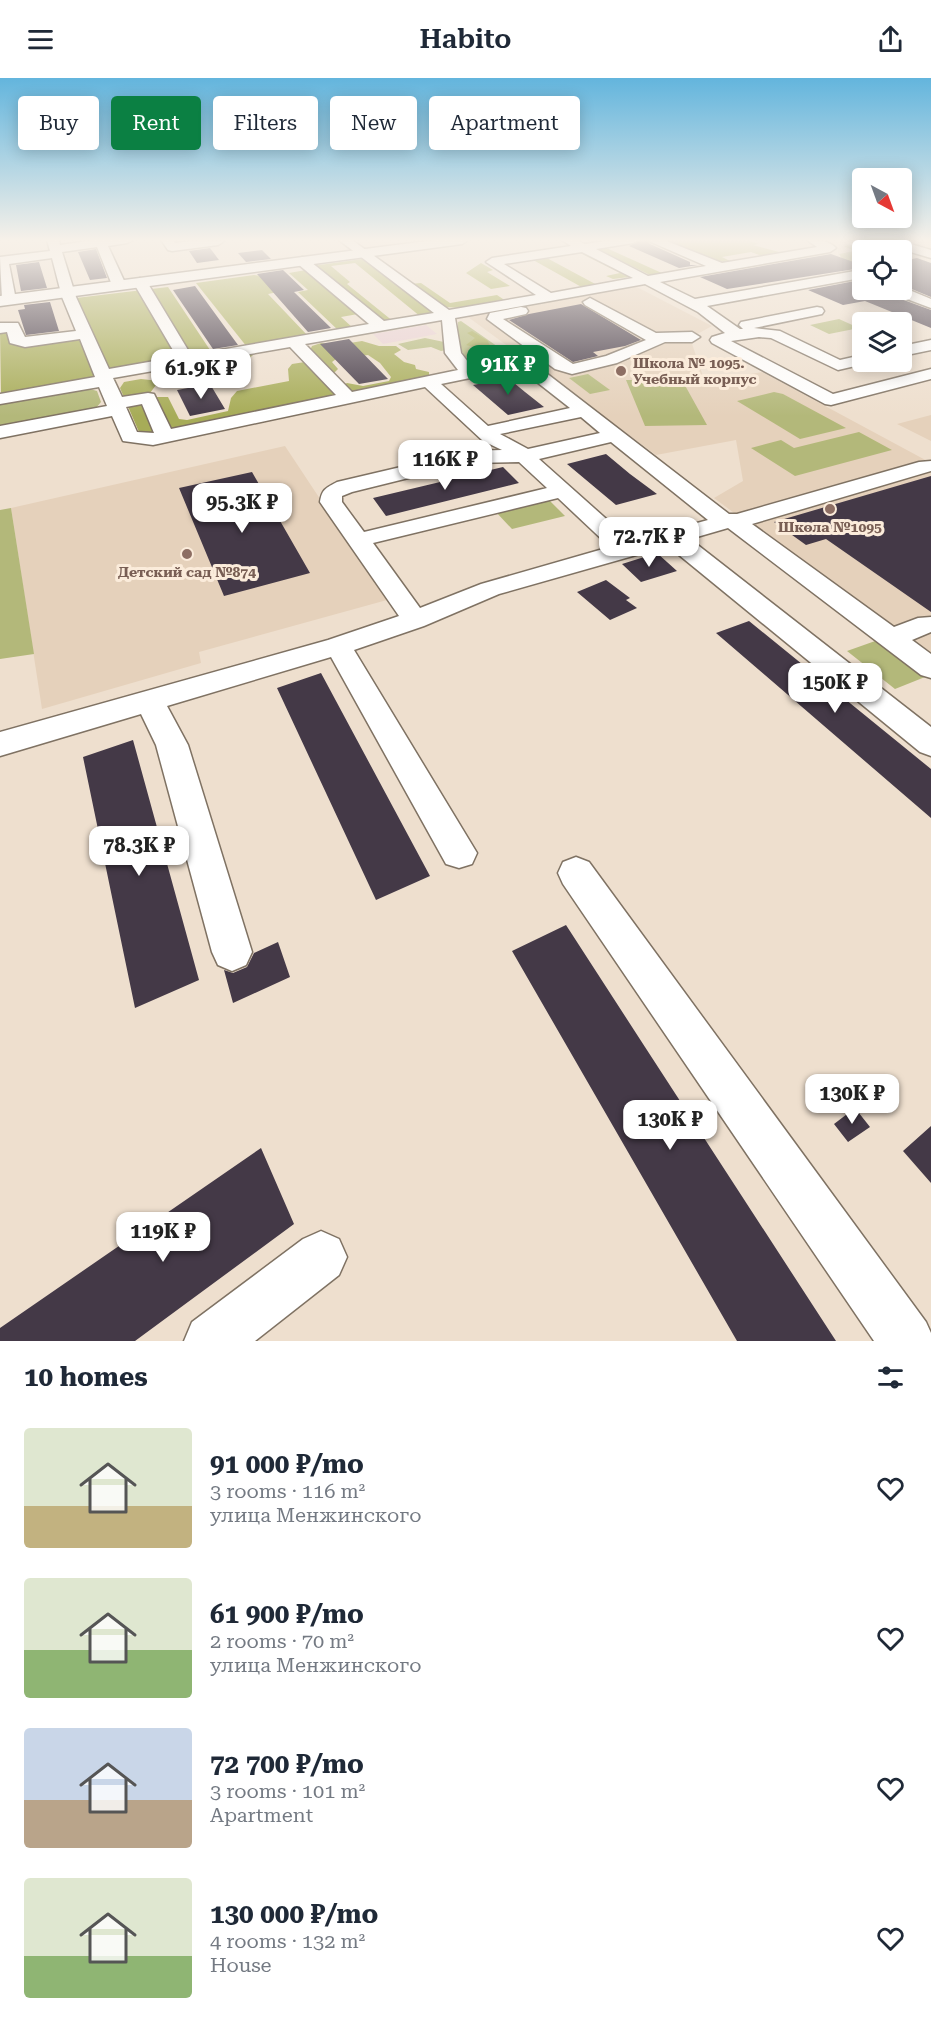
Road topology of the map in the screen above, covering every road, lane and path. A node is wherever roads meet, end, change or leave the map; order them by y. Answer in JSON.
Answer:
{"nodes":[{"id":1,"x":71,"y":299,"type":"edge"},
{"id":2,"x":150,"y":299,"type":"edge"},
{"id":3,"x":350,"y":299,"type":"edge"},
{"id":4,"x":425,"y":299,"type":"edge"},
{"id":5,"x":531,"y":299,"type":"edge"},
{"id":6,"x":573,"y":299,"type":"edge"},
{"id":7,"x":592,"y":299,"type":"edge"},
{"id":8,"x":682,"y":299,"type":"edge"},
{"id":9,"x":719,"y":299,"type":"edge"},
{"id":10,"x":792,"y":302,"type":"dead end"},
{"id":11,"x":692,"y":304,"type":"junction"},
{"id":12,"x":817,"y":312,"type":"dead end"},
{"id":13,"x":446,"y":314,"type":"junction"},
{"id":14,"x":714,"y":317,"type":"junction"},
{"id":15,"x":382,"y":327,"type":"junction"},
{"id":16,"x":0,"y":328,"type":"edge"},
{"id":17,"x":85,"y":334,"type":"junction"},
{"id":18,"x":728,"y":334,"type":"junction"},
{"id":19,"x":692,"y":337,"type":"dead end"},
{"id":20,"x":654,"y":338,"type":"junction"},
{"id":21,"x":294,"y":342,"type":"junction"},
{"id":22,"x":931,"y":345,"type":"edge"},
{"id":23,"x":912,"y":349,"type":"edge"},
{"id":24,"x":717,"y":358,"type":"dead end"},
{"id":25,"x":188,"y":361,"type":"junction"},
{"id":26,"x":852,"y":362,"type":"edge"},
{"id":27,"x":468,"y":373,"type":"junction"},
{"id":28,"x":931,"y":374,"type":"edge"},
{"id":29,"x":103,"y":378,"type":"junction"},
{"id":30,"x":429,"y":382,"type":"junction"},
{"id":31,"x":0,"y":399,"type":"edge"},
{"id":32,"x":348,"y":399,"type":"junction"},
{"id":33,"x":116,"y":407,"type":"junction"},
{"id":34,"x":584,"y":411,"type":"junction"},
{"id":35,"x":0,"y":432,"type":"edge"},
{"id":36,"x":485,"y":432,"type":"junction"},
{"id":37,"x":616,"y":435,"type":"junction"},
{"id":38,"x":165,"y":437,"type":"junction"},
{"id":39,"x":524,"y":456,"type":"junction"},
{"id":40,"x":926,"y":466,"type":"dead end"},
{"id":41,"x":562,"y":491,"type":"junction"},
{"id":42,"x":730,"y":522,"type":"junction"},
{"id":43,"x":672,"y":537,"type":"junction"},
{"id":44,"x":358,"y":540,"type":"junction"},
{"id":45,"x":627,"y":550,"type":"junction"},
{"id":46,"x":415,"y":620,"type":"junction"},
{"id":47,"x":927,"y":624,"type":"dead end"},
{"id":48,"x":891,"y":639,"type":"junction"},
{"id":49,"x":338,"y":646,"type":"junction"},
{"id":50,"x":931,"y":668,"type":"edge"},
{"id":51,"x":150,"y":700,"type":"junction"},
{"id":52,"x":0,"y":744,"type":"edge"},
{"id":53,"x":931,"y":744,"type":"edge"},
{"id":54,"x":459,"y":853,"type":"dead end"},
{"id":55,"x":576,"y":873,"type":"dead end"},
{"id":56,"x":232,"y":952,"type":"dead end"},
{"id":57,"x":321,"y":1257,"type":"dead end"},
{"id":58,"x":211,"y":1341,"type":"edge"},
{"id":59,"x":907,"y":1341,"type":"edge"}],
"edges":[{"from":1,"to":17,"type":"street"},
{"from":2,"to":25,"type":"street"},
{"from":3,"to":15,"type":"street"},
{"from":4,"to":13,"type":"street"},
{"from":5,"to":13,"type":"street"},
{"from":6,"to":20,"type":"street"},
{"from":7,"to":20,"type":"street"},
{"from":8,"to":11,"type":"street"},
{"from":9,"to":11,"type":"street"},
{"from":10,"to":14,"type":"street"},
{"from":11,"to":14,"type":"street"},
{"from":12,"to":18,"type":"street"},
{"from":13,"to":15,"type":"street"},
{"from":13,"to":27,"type":"street"},
{"from":14,"to":18,"type":"street"},
{"from":15,"to":21,"type":"street"},
{"from":16,"to":17,"type":"street"},
{"from":17,"to":29,"type":"street"},
{"from":18,"to":24,"type":"street"},
{"from":18,"to":26,"type":"street"},
{"from":18,"to":28,"type":"street"},
{"from":19,"to":20,"type":"street"},
{"from":21,"to":25,"type":"street"},
{"from":21,"to":32,"type":"street"},
{"from":22,"to":23,"type":"street"},
{"from":25,"to":29,"type":"street"},
{"from":27,"to":30,"type":"street"},
{"from":27,"to":34,"type":"street"},
{"from":29,"to":31,"type":"street"},
{"from":29,"to":33,"type":"street"},
{"from":30,"to":32,"type":"street"},
{"from":30,"to":36,"type":"street"},
{"from":32,"to":38,"type":"street"},
{"from":33,"to":35,"type":"street"},
{"from":33,"to":38,"type":"street"},
{"from":33,"to":38,"type":"street"},
{"from":34,"to":36,"type":"street"},
{"from":34,"to":37,"type":"street"},
{"from":36,"to":39,"type":"street"},
{"from":37,"to":39,"type":"street"},
{"from":37,"to":42,"type":"street"},
{"from":39,"to":41,"type":"street"},
{"from":39,"to":44,"type":"street"},
{"from":40,"to":42,"type":"street"},
{"from":41,"to":44,"type":"street"},
{"from":41,"to":45,"type":"street"},
{"from":42,"to":43,"type":"street"},
{"from":42,"to":48,"type":"street"},
{"from":43,"to":45,"type":"street"},
{"from":43,"to":53,"type":"street"},
{"from":44,"to":46,"type":"street"},
{"from":45,"to":46,"type":"street"},
{"from":46,"to":49,"type":"street"},
{"from":47,"to":48,"type":"street"},
{"from":48,"to":50,"type":"street"},
{"from":49,"to":51,"type":"street"},
{"from":49,"to":54,"type":"street"},
{"from":51,"to":52,"type":"street"},
{"from":51,"to":56,"type":"street"},
{"from":55,"to":59,"type":"street"},
{"from":57,"to":58,"type":"street"}]}
